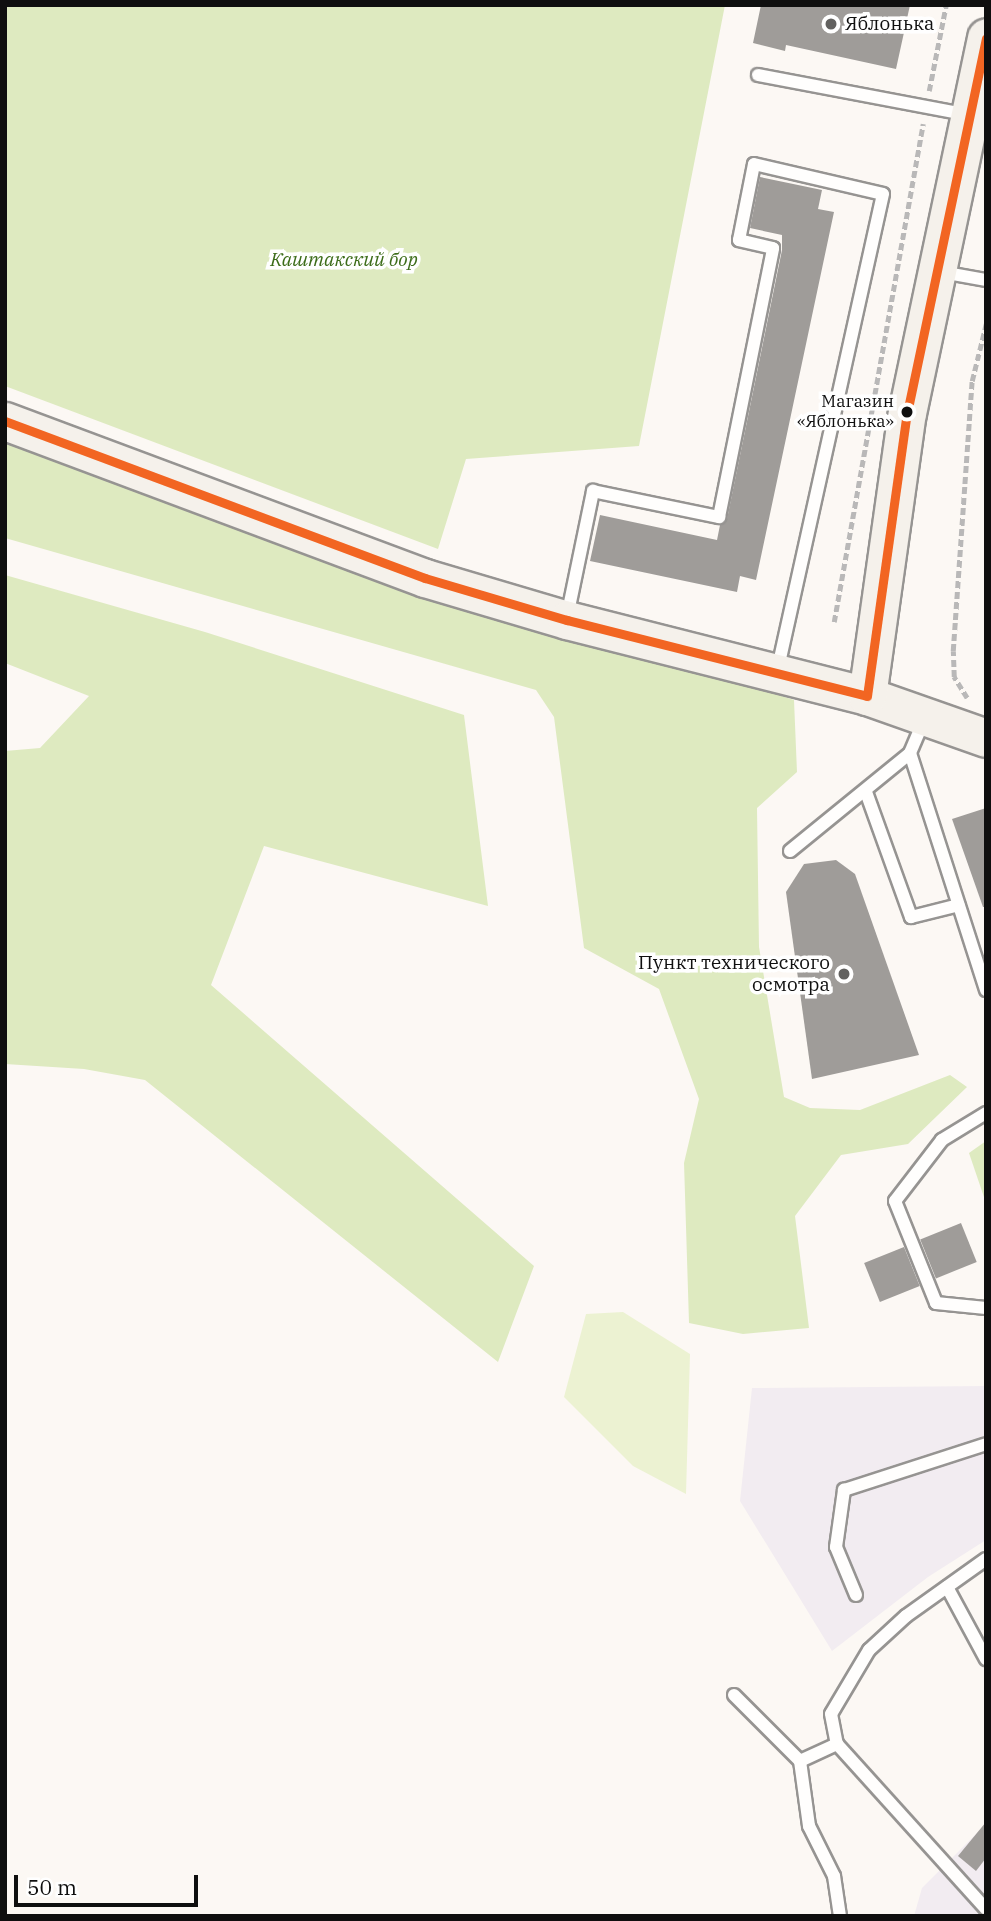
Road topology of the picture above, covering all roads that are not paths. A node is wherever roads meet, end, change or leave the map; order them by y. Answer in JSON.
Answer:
{"nodes":[{"id":1,"x":986,"y":37,"type":"edge"},
{"id":2,"x":758,"y":75,"type":"dead end"},
{"id":3,"x":969,"y":115,"type":"junction"},
{"id":4,"x":937,"y":272,"type":"junction"},
{"id":5,"x":986,"y":280,"type":"edge"},
{"id":6,"x":5,"y":421,"type":"edge"},
{"id":7,"x":566,"y":620,"type":"junction"},
{"id":8,"x":777,"y":671,"type":"junction"},
{"id":9,"x":867,"y":695,"type":"junction"},
{"id":10,"x":926,"y":716,"type":"junction"},
{"id":11,"x":986,"y":738,"type":"edge"},
{"id":12,"x":909,"y":753,"type":"junction"},
{"id":13,"x":866,"y":792,"type":"junction"},
{"id":14,"x":790,"y":851,"type":"dead end"},
{"id":15,"x":959,"y":905,"type":"junction"},
{"id":16,"x":986,"y":990,"type":"edge"},
{"id":17,"x":986,"y":1113,"type":"edge"},
{"id":18,"x":986,"y":1308,"type":"edge"},
{"id":19,"x":986,"y":1444,"type":"edge"},
{"id":20,"x":986,"y":1559,"type":"edge"},
{"id":21,"x":947,"y":1587,"type":"junction"},
{"id":22,"x":856,"y":1595,"type":"dead end"},
{"id":23,"x":986,"y":1659,"type":"edge"},
{"id":24,"x":734,"y":1695,"type":"dead end"},
{"id":25,"x":837,"y":1744,"type":"junction"},
{"id":26,"x":800,"y":1760,"type":"junction"},
{"id":27,"x":983,"y":1910,"type":"edge"},
{"id":28,"x":840,"y":1916,"type":"edge"}],
"edges":[{"from":1,"to":3,"type":"main road"},
{"from":2,"to":3,"type":"lane"},
{"from":3,"to":4,"type":"main road"},
{"from":4,"to":5,"type":"lane"},
{"from":4,"to":9,"type":"main road"},
{"from":6,"to":7,"type":"main road"},
{"from":7,"to":8,"type":"main road"},
{"from":7,"to":8,"type":"lane"},
{"from":8,"to":9,"type":"main road"},
{"from":9,"to":10,"type":"main road"},
{"from":10,"to":11,"type":"main road"},
{"from":10,"to":12,"type":"lane"},
{"from":12,"to":13,"type":"lane"},
{"from":12,"to":15,"type":"lane"},
{"from":13,"to":14,"type":"lane"},
{"from":13,"to":15,"type":"lane"},
{"from":15,"to":16,"type":"lane"},
{"from":17,"to":18,"type":"lane"},
{"from":19,"to":22,"type":"lane"},
{"from":20,"to":21,"type":"lane"},
{"from":21,"to":23,"type":"lane"},
{"from":21,"to":25,"type":"lane"},
{"from":24,"to":26,"type":"lane"},
{"from":25,"to":26,"type":"lane"},
{"from":25,"to":27,"type":"lane"},
{"from":26,"to":28,"type":"lane"}]}
